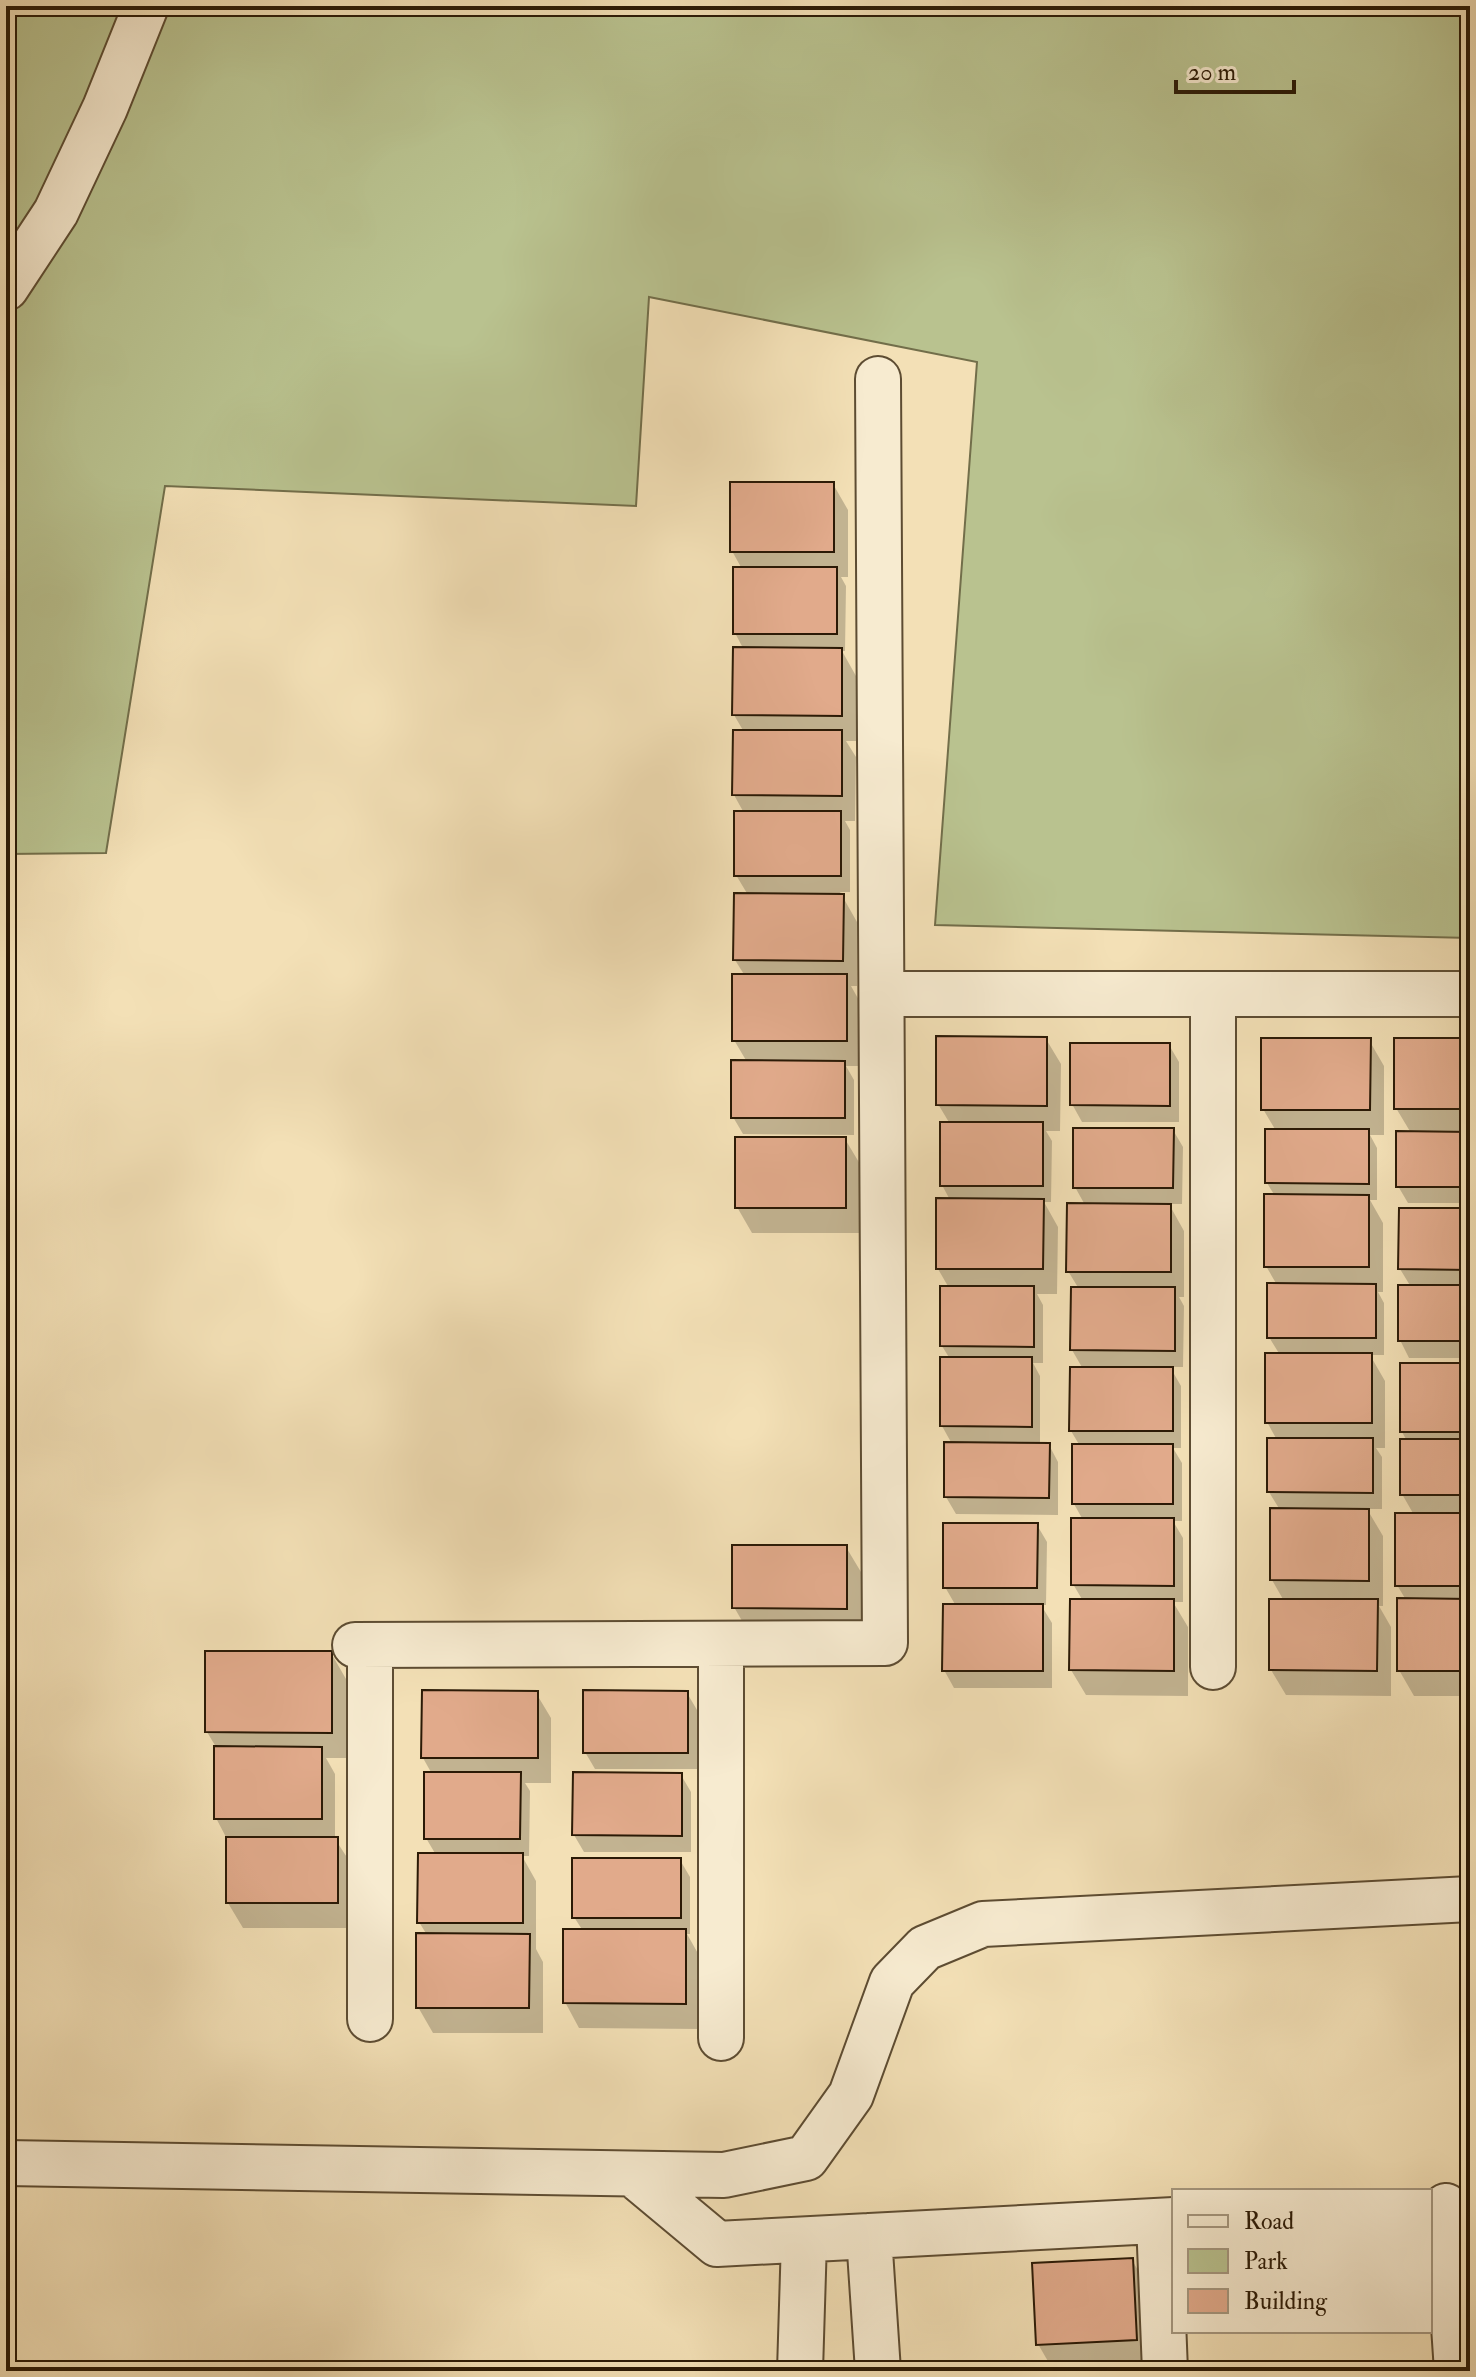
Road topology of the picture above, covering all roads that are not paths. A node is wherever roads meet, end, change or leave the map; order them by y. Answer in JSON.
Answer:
{"nodes":[{"id":1,"x":146,"y":6,"type":"edge"},
{"id":2,"x":6,"y":288,"type":"edge"},
{"id":3,"x":878,"y":379,"type":"dead end"},
{"id":4,"x":882,"y":994,"type":"junction"},
{"id":5,"x":1213,"y":994,"type":"junction"},
{"id":6,"x":1470,"y":994,"type":"edge"},
{"id":7,"x":721,"y":1644,"type":"junction"},
{"id":8,"x":1213,"y":1667,"type":"dead end"},
{"id":9,"x":1470,"y":1899,"type":"edge"},
{"id":10,"x":370,"y":2019,"type":"dead end"},
{"id":11,"x":721,"y":2038,"type":"dead end"},
{"id":12,"x":6,"y":2163,"type":"edge"},
{"id":13,"x":633,"y":2174,"type":"junction"},
{"id":14,"x":1449,"y":2206,"type":"edge"},
{"id":15,"x":1166,"y":2221,"type":"edge"},
{"id":16,"x":869,"y":2236,"type":"junction"},
{"id":17,"x":804,"y":2240,"type":"junction"},
{"id":18,"x":800,"y":2371,"type":"edge"},
{"id":19,"x":878,"y":2371,"type":"edge"},
{"id":20,"x":1165,"y":2371,"type":"edge"},
{"id":21,"x":1457,"y":2371,"type":"edge"}],
"edges":[{"from":1,"to":2,"type":"street"},
{"from":3,"to":4,"type":"street"},
{"from":4,"to":5,"type":"street"},
{"from":4,"to":7,"type":"street"},
{"from":5,"to":6,"type":"street"},
{"from":5,"to":8,"type":"street"},
{"from":7,"to":10,"type":"street"},
{"from":7,"to":11,"type":"street"},
{"from":9,"to":13,"type":"street"},
{"from":12,"to":13,"type":"street"},
{"from":13,"to":17,"type":"street"},
{"from":14,"to":21,"type":"street"},
{"from":15,"to":16,"type":"street"},
{"from":15,"to":20,"type":"street"},
{"from":16,"to":17,"type":"street"},
{"from":16,"to":19,"type":"street"},
{"from":17,"to":18,"type":"street"}]}
